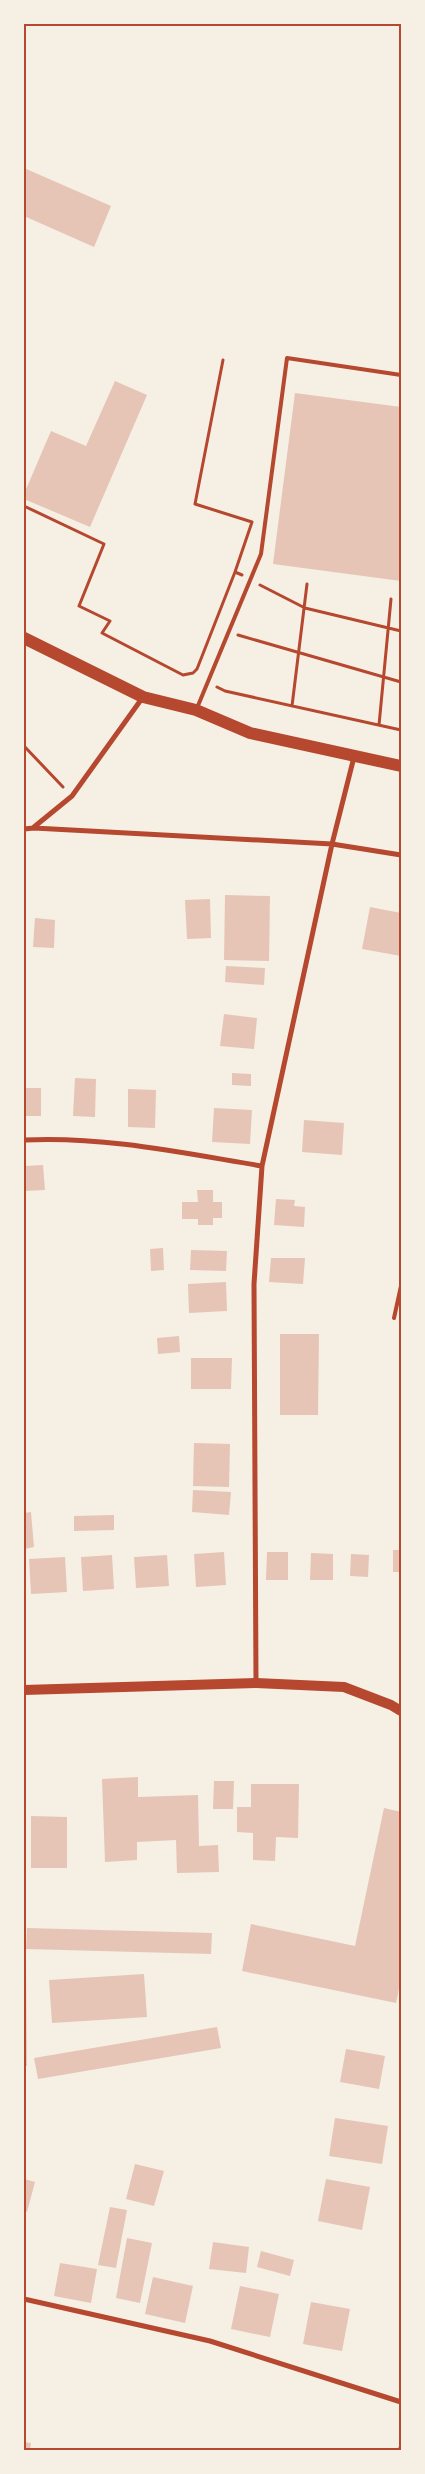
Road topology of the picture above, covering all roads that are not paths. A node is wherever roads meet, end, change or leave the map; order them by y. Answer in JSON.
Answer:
{"nodes":[{"id":1,"x":401,"y":375,"type":"edge"},
{"id":2,"x":24,"y":638,"type":"edge"},
{"id":3,"x":143,"y":697,"type":"junction"},
{"id":4,"x":196,"y":710,"type":"junction"},
{"id":5,"x":354,"y":757,"type":"junction"},
{"id":6,"x":401,"y":766,"type":"edge"},
{"id":7,"x":34,"y":828,"type":"junction"},
{"id":8,"x":24,"y":829,"type":"edge"},
{"id":9,"x":332,"y":844,"type":"junction"},
{"id":10,"x":401,"y":855,"type":"edge"},
{"id":11,"x":24,"y":1140,"type":"edge"},
{"id":12,"x":262,"y":1166,"type":"junction"},
{"id":13,"x":401,"y":1286,"type":"edge"},
{"id":14,"x":394,"y":1318,"type":"dead end"},
{"id":15,"x":256,"y":1683,"type":"junction"},
{"id":16,"x":24,"y":1690,"type":"edge"},
{"id":17,"x":401,"y":1711,"type":"edge"},
{"id":18,"x":24,"y":2299,"type":"edge"},
{"id":19,"x":401,"y":2402,"type":"edge"}],
"edges":[{"from":1,"to":4,"type":"lane"},
{"from":2,"to":3,"type":"main road"},
{"from":3,"to":4,"type":"main road"},
{"from":3,"to":7,"type":"street"},
{"from":4,"to":5,"type":"main road"},
{"from":5,"to":6,"type":"main road"},
{"from":5,"to":9,"type":"street"},
{"from":7,"to":8,"type":"street"},
{"from":7,"to":9,"type":"street"},
{"from":9,"to":10,"type":"street"},
{"from":9,"to":12,"type":"street"},
{"from":11,"to":12,"type":"street"},
{"from":12,"to":15,"type":"street"},
{"from":13,"to":14,"type":"lane"},
{"from":15,"to":16,"type":"main road"},
{"from":15,"to":17,"type":"main road"},
{"from":18,"to":19,"type":"street"}]}
